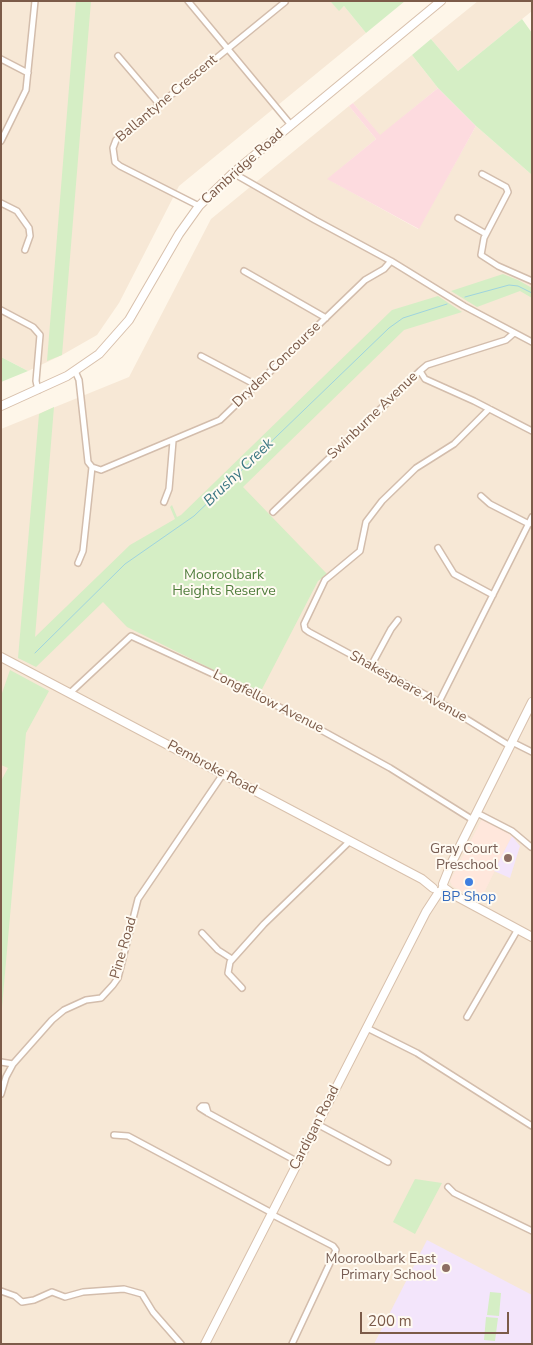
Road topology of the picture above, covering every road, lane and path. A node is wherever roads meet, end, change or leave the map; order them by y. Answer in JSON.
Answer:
{"nodes":[{"id":1,"x":35,"y":1,"type":"edge"},
{"id":2,"x":188,"y":1,"type":"edge"},
{"id":3,"x":441,"y":1,"type":"edge"},
{"id":4,"x":285,"y":2,"type":"edge"},
{"id":5,"x":228,"y":48,"type":"junction"},
{"id":6,"x":118,"y":56,"type":"dead end"},
{"id":7,"x":1,"y":59,"type":"edge"},
{"id":8,"x":28,"y":73,"type":"junction"},
{"id":9,"x":159,"y":104,"type":"junction"},
{"id":10,"x":291,"y":125,"type":"junction"},
{"id":11,"x":1,"y":141,"type":"edge"},
{"id":12,"x":233,"y":173,"type":"junction"},
{"id":13,"x":482,"y":174,"type":"dead end"},
{"id":14,"x":1,"y":203,"type":"edge"},
{"id":15,"x":199,"y":206,"type":"junction"},
{"id":16,"x":458,"y":218,"type":"dead end"},
{"id":17,"x":486,"y":234,"type":"junction"},
{"id":18,"x":25,"y":250,"type":"dead end"},
{"id":19,"x":391,"y":261,"type":"junction"},
{"id":20,"x":244,"y":271,"type":"dead end"},
{"id":21,"x":532,"y":281,"type":"edge"},
{"id":22,"x":1,"y":310,"type":"edge"},
{"id":23,"x":326,"y":318,"type":"junction"},
{"id":24,"x":514,"y":333,"type":"junction"},
{"id":25,"x":532,"y":342,"type":"edge"},
{"id":26,"x":201,"y":356,"type":"dead end"},
{"id":27,"x":75,"y":371,"type":"junction"},
{"id":28,"x":420,"y":371,"type":"junction"},
{"id":29,"x":256,"y":385,"type":"junction"},
{"id":30,"x":38,"y":390,"type":"junction"},
{"id":31,"x":1,"y":406,"type":"edge"},
{"id":32,"x":489,"y":409,"type":"junction"},
{"id":33,"x":532,"y":431,"type":"edge"},
{"id":34,"x":173,"y":441,"type":"junction"},
{"id":35,"x":92,"y":467,"type":"junction"},
{"id":36,"x":481,"y":496,"type":"dead end"},
{"id":37,"x":164,"y":502,"type":"dead end"},
{"id":38,"x":273,"y":512,"type":"dead end"},
{"id":39,"x":532,"y":518,"type":"edge"},
{"id":40,"x":529,"y":524,"type":"junction"},
{"id":41,"x":438,"y":548,"type":"dead end"},
{"id":42,"x":78,"y":563,"type":"dead end"},
{"id":43,"x":493,"y":594,"type":"junction"},
{"id":44,"x":398,"y":620,"type":"dead end"},
{"id":45,"x":1,"y":657,"type":"edge"},
{"id":46,"x":371,"y":666,"type":"junction"},
{"id":47,"x":70,"y":693,"type":"junction"},
{"id":48,"x":439,"y":702,"type":"junction"},
{"id":49,"x":532,"y":702,"type":"edge"},
{"id":50,"x":511,"y":744,"type":"junction"},
{"id":51,"x":532,"y":752,"type":"edge"},
{"id":52,"x":223,"y":774,"type":"junction"},
{"id":53,"x":475,"y":816,"type":"junction"},
{"id":54,"x":350,"y":841,"type":"junction"},
{"id":55,"x":531,"y":847,"type":"edge"},
{"id":56,"x":439,"y":887,"type":"junction"},
{"id":57,"x":518,"y":929,"type":"junction"},
{"id":58,"x":202,"y":933,"type":"dead end"},
{"id":59,"x":532,"y":936,"type":"edge"},
{"id":60,"x":232,"y":959,"type":"junction"},
{"id":61,"x":242,"y":988,"type":"dead end"},
{"id":62,"x":467,"y":1017,"type":"dead end"},
{"id":63,"x":367,"y":1028,"type":"junction"},
{"id":64,"x":1,"y":1062,"type":"edge"},
{"id":65,"x":13,"y":1064,"type":"junction"},
{"id":66,"x":1,"y":1094,"type":"edge"},
{"id":67,"x":208,"y":1113,"type":"dead end"},
{"id":68,"x":317,"y":1124,"type":"junction"},
{"id":69,"x":532,"y":1126,"type":"edge"},
{"id":70,"x":114,"y":1135,"type":"dead end"},
{"id":71,"x":298,"y":1162,"type":"junction"},
{"id":72,"x":388,"y":1162,"type":"dead end"},
{"id":73,"x":448,"y":1187,"type":"dead end"},
{"id":74,"x":272,"y":1214,"type":"junction"},
{"id":75,"x":532,"y":1231,"type":"edge"},
{"id":76,"x":1,"y":1291,"type":"edge"},
{"id":77,"x":181,"y":1344,"type":"edge"},
{"id":78,"x":205,"y":1344,"type":"edge"},
{"id":79,"x":292,"y":1344,"type":"edge"}],
"edges":[{"from":1,"to":8,"type":"street"},
{"from":2,"to":5,"type":"street"},
{"from":3,"to":10,"type":"street","name":"Cambridge Road"},
{"from":4,"to":5,"type":"street","name":"Ballantyne Crescent"},
{"from":5,"to":9,"type":"street","name":"Ballantyne Crescent"},
{"from":5,"to":10,"type":"street"},
{"from":6,"to":9,"type":"street"},
{"from":7,"to":8,"type":"street"},
{"from":8,"to":11,"type":"street"},
{"from":9,"to":15,"type":"street","name":"Ballantyne Crescent"},
{"from":10,"to":12,"type":"street","name":"Cambridge Road"},
{"from":12,"to":15,"type":"street","name":"Cambridge Road"},
{"from":12,"to":19,"type":"street"},
{"from":13,"to":17,"type":"street"},
{"from":14,"to":18,"type":"street"},
{"from":15,"to":27,"type":"street","name":"Cambridge Road"},
{"from":16,"to":17,"type":"street"},
{"from":17,"to":21,"type":"street"},
{"from":19,"to":23,"type":"street","name":"Dryden Concourse"},
{"from":19,"to":24,"type":"street"},
{"from":20,"to":23,"type":"street"},
{"from":22,"to":30,"type":"street"},
{"from":23,"to":29,"type":"street","name":"Dryden Concourse"},
{"from":24,"to":25,"type":"street"},
{"from":24,"to":28,"type":"street","name":"Swinburne Avenue"},
{"from":26,"to":29,"type":"street"},
{"from":27,"to":30,"type":"street","name":"Cambridge Road"},
{"from":27,"to":35,"type":"street"},
{"from":28,"to":32,"type":"street"},
{"from":28,"to":38,"type":"street","name":"Swinburne Avenue"},
{"from":29,"to":34,"type":"street","name":"Dryden Concourse"},
{"from":30,"to":31,"type":"street","name":"Cambridge Road"},
{"from":32,"to":33,"type":"street"},
{"from":32,"to":46,"type":"street","name":"Shakespeare Avenue"},
{"from":34,"to":35,"type":"street","name":"Dryden Concourse"},
{"from":34,"to":37,"type":"street"},
{"from":35,"to":42,"type":"street"},
{"from":36,"to":40,"type":"street"},
{"from":39,"to":40,"type":"street"},
{"from":40,"to":43,"type":"street"},
{"from":41,"to":43,"type":"street"},
{"from":43,"to":48,"type":"street"},
{"from":44,"to":46,"type":"street"},
{"from":45,"to":47,"type":"street","name":"Pembroke Road"},
{"from":46,"to":48,"type":"street","name":"Shakespeare Avenue"},
{"from":47,"to":52,"type":"street","name":"Pembroke Road"},
{"from":47,"to":53,"type":"street","name":"Longfellow Avenue"},
{"from":48,"to":50,"type":"street","name":"Shakespeare Avenue"},
{"from":49,"to":50,"type":"street","name":"Cardigan Road"},
{"from":50,"to":51,"type":"street","name":"Shakespeare Avenue"},
{"from":50,"to":53,"type":"street","name":"Cardigan Road"},
{"from":52,"to":54,"type":"street","name":"Pembroke Road"},
{"from":52,"to":65,"type":"street","name":"Pine Road"},
{"from":53,"to":55,"type":"street"},
{"from":53,"to":56,"type":"street","name":"Cardigan Road"},
{"from":54,"to":56,"type":"street","name":"Pembroke Road"},
{"from":54,"to":60,"type":"street"},
{"from":56,"to":57,"type":"street","name":"Pembroke Road"},
{"from":56,"to":63,"type":"street","name":"Cardigan Road"},
{"from":57,"to":59,"type":"street","name":"Pembroke Road"},
{"from":57,"to":62,"type":"street"},
{"from":58,"to":60,"type":"street"},
{"from":60,"to":61,"type":"street"},
{"from":63,"to":68,"type":"street","name":"Cardigan Road"},
{"from":63,"to":69,"type":"street"},
{"from":64,"to":65,"type":"street"},
{"from":65,"to":66,"type":"street","name":"Pine Road"},
{"from":67,"to":71,"type":"street"},
{"from":68,"to":71,"type":"street","name":"Cardigan Road"},
{"from":68,"to":72,"type":"street"},
{"from":70,"to":74,"type":"street"},
{"from":71,"to":74,"type":"street","name":"Cardigan Road"},
{"from":73,"to":75,"type":"street"},
{"from":74,"to":78,"type":"street","name":"Cardigan Road"},
{"from":74,"to":79,"type":"street"},
{"from":76,"to":77,"type":"street"}]}
